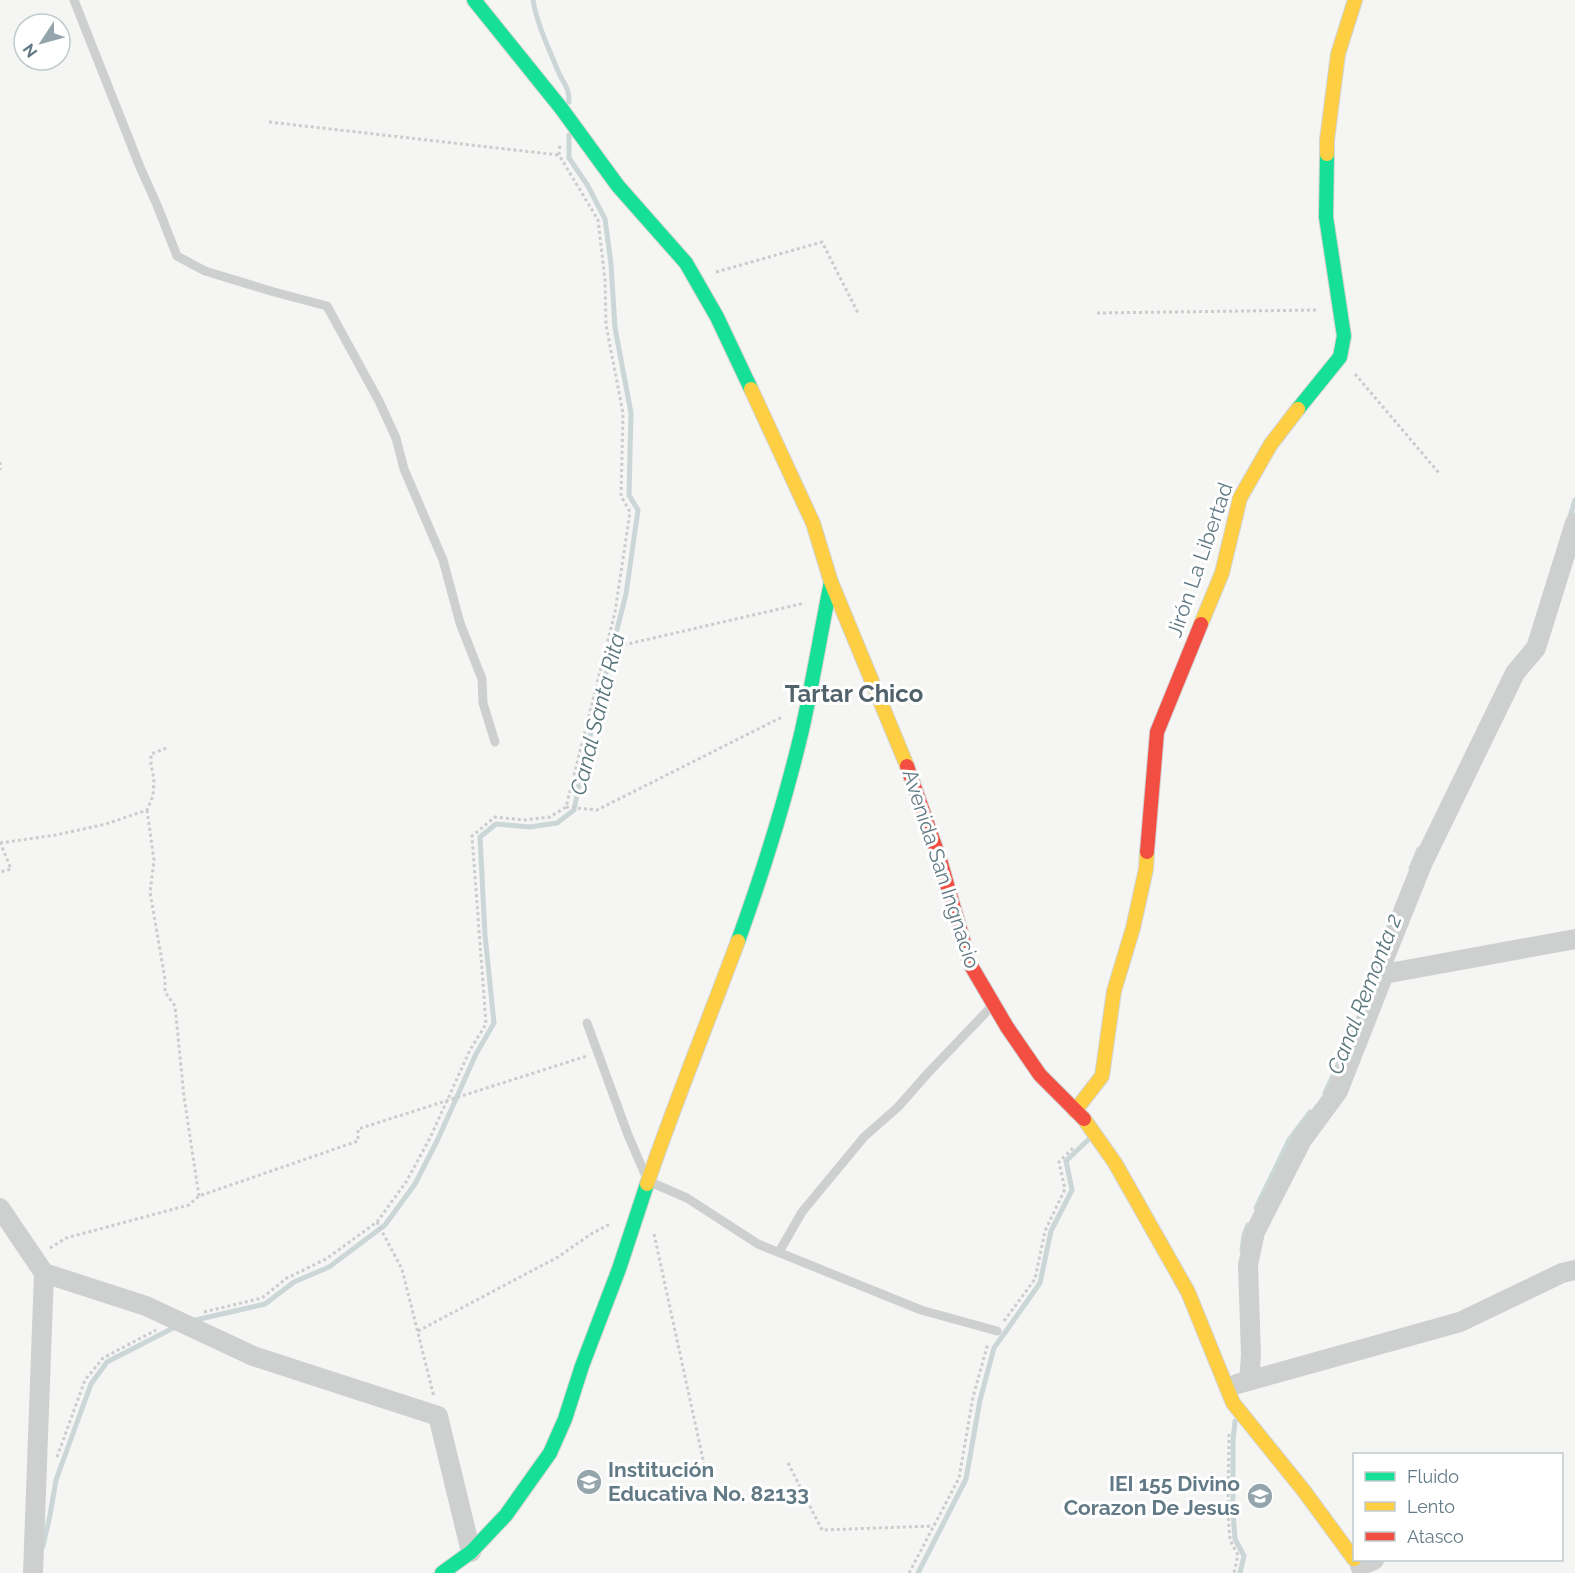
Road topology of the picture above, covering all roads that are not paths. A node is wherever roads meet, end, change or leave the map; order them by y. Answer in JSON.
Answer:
{"nodes":[{"id":1,"x":74,"y":0,"type":"edge"},
{"id":2,"x":474,"y":0,"type":"edge"},
{"id":3,"x":1355,"y":0,"type":"edge"},
{"id":4,"x":1575,"y":523,"type":"edge"},
{"id":5,"x":831,"y":582,"type":"junction"},
{"id":6,"x":495,"y":742,"type":"dead end"},
{"id":7,"x":1575,"y":939,"type":"edge"},
{"id":8,"x":1384,"y":974,"type":"junction"},
{"id":9,"x":993,"y":1004,"type":"junction"},
{"id":10,"x":587,"y":1023,"type":"dead end"},
{"id":11,"x":1075,"y":1111,"type":"junction"},
{"id":12,"x":648,"y":1181,"type":"junction"},
{"id":13,"x":0,"y":1208,"type":"edge"},
{"id":14,"x":779,"y":1252,"type":"junction"},
{"id":15,"x":39,"y":1266,"type":"junction"},
{"id":16,"x":1575,"y":1270,"type":"edge"},
{"id":17,"x":997,"y":1331,"type":"road end"},
{"id":18,"x":1249,"y":1381,"type":"junction"},
{"id":19,"x":1230,"y":1395,"type":"junction"},
{"id":20,"x":1353,"y":1554,"type":"edge"},
{"id":21,"x":465,"y":1562,"type":"edge"},
{"id":22,"x":33,"y":1573,"type":"edge"},
{"id":23,"x":442,"y":1573,"type":"edge"}],
"edges":[{"from":1,"to":6,"type":"lane"},
{"from":2,"to":5,"type":"street","name":"Avenida San Ingnacio"},
{"from":3,"to":11,"type":"street","name":"Jirón La Libertad"},
{"from":4,"to":8,"type":"street"},
{"from":5,"to":9,"type":"street","name":"Avenida San Ingnacio"},
{"from":5,"to":12,"type":"street"},
{"from":7,"to":8,"type":"street"},
{"from":8,"to":18,"type":"street"},
{"from":9,"to":11,"type":"street","name":"Avenida San Ingnacio"},
{"from":9,"to":14,"type":"lane"},
{"from":10,"to":12,"type":"lane"},
{"from":11,"to":19,"type":"street","name":"Avenida San Ingnacio"},
{"from":12,"to":14,"type":"lane"},
{"from":12,"to":21,"type":"street"},
{"from":13,"to":15,"type":"street"},
{"from":14,"to":17,"type":"lane"},
{"from":15,"to":21,"type":"street"},
{"from":15,"to":22,"type":"street"},
{"from":16,"to":18,"type":"street"},
{"from":18,"to":19,"type":"street"},
{"from":19,"to":20,"type":"street","name":"Avenida San Ingnacio"},
{"from":21,"to":23,"type":"street"}]}
